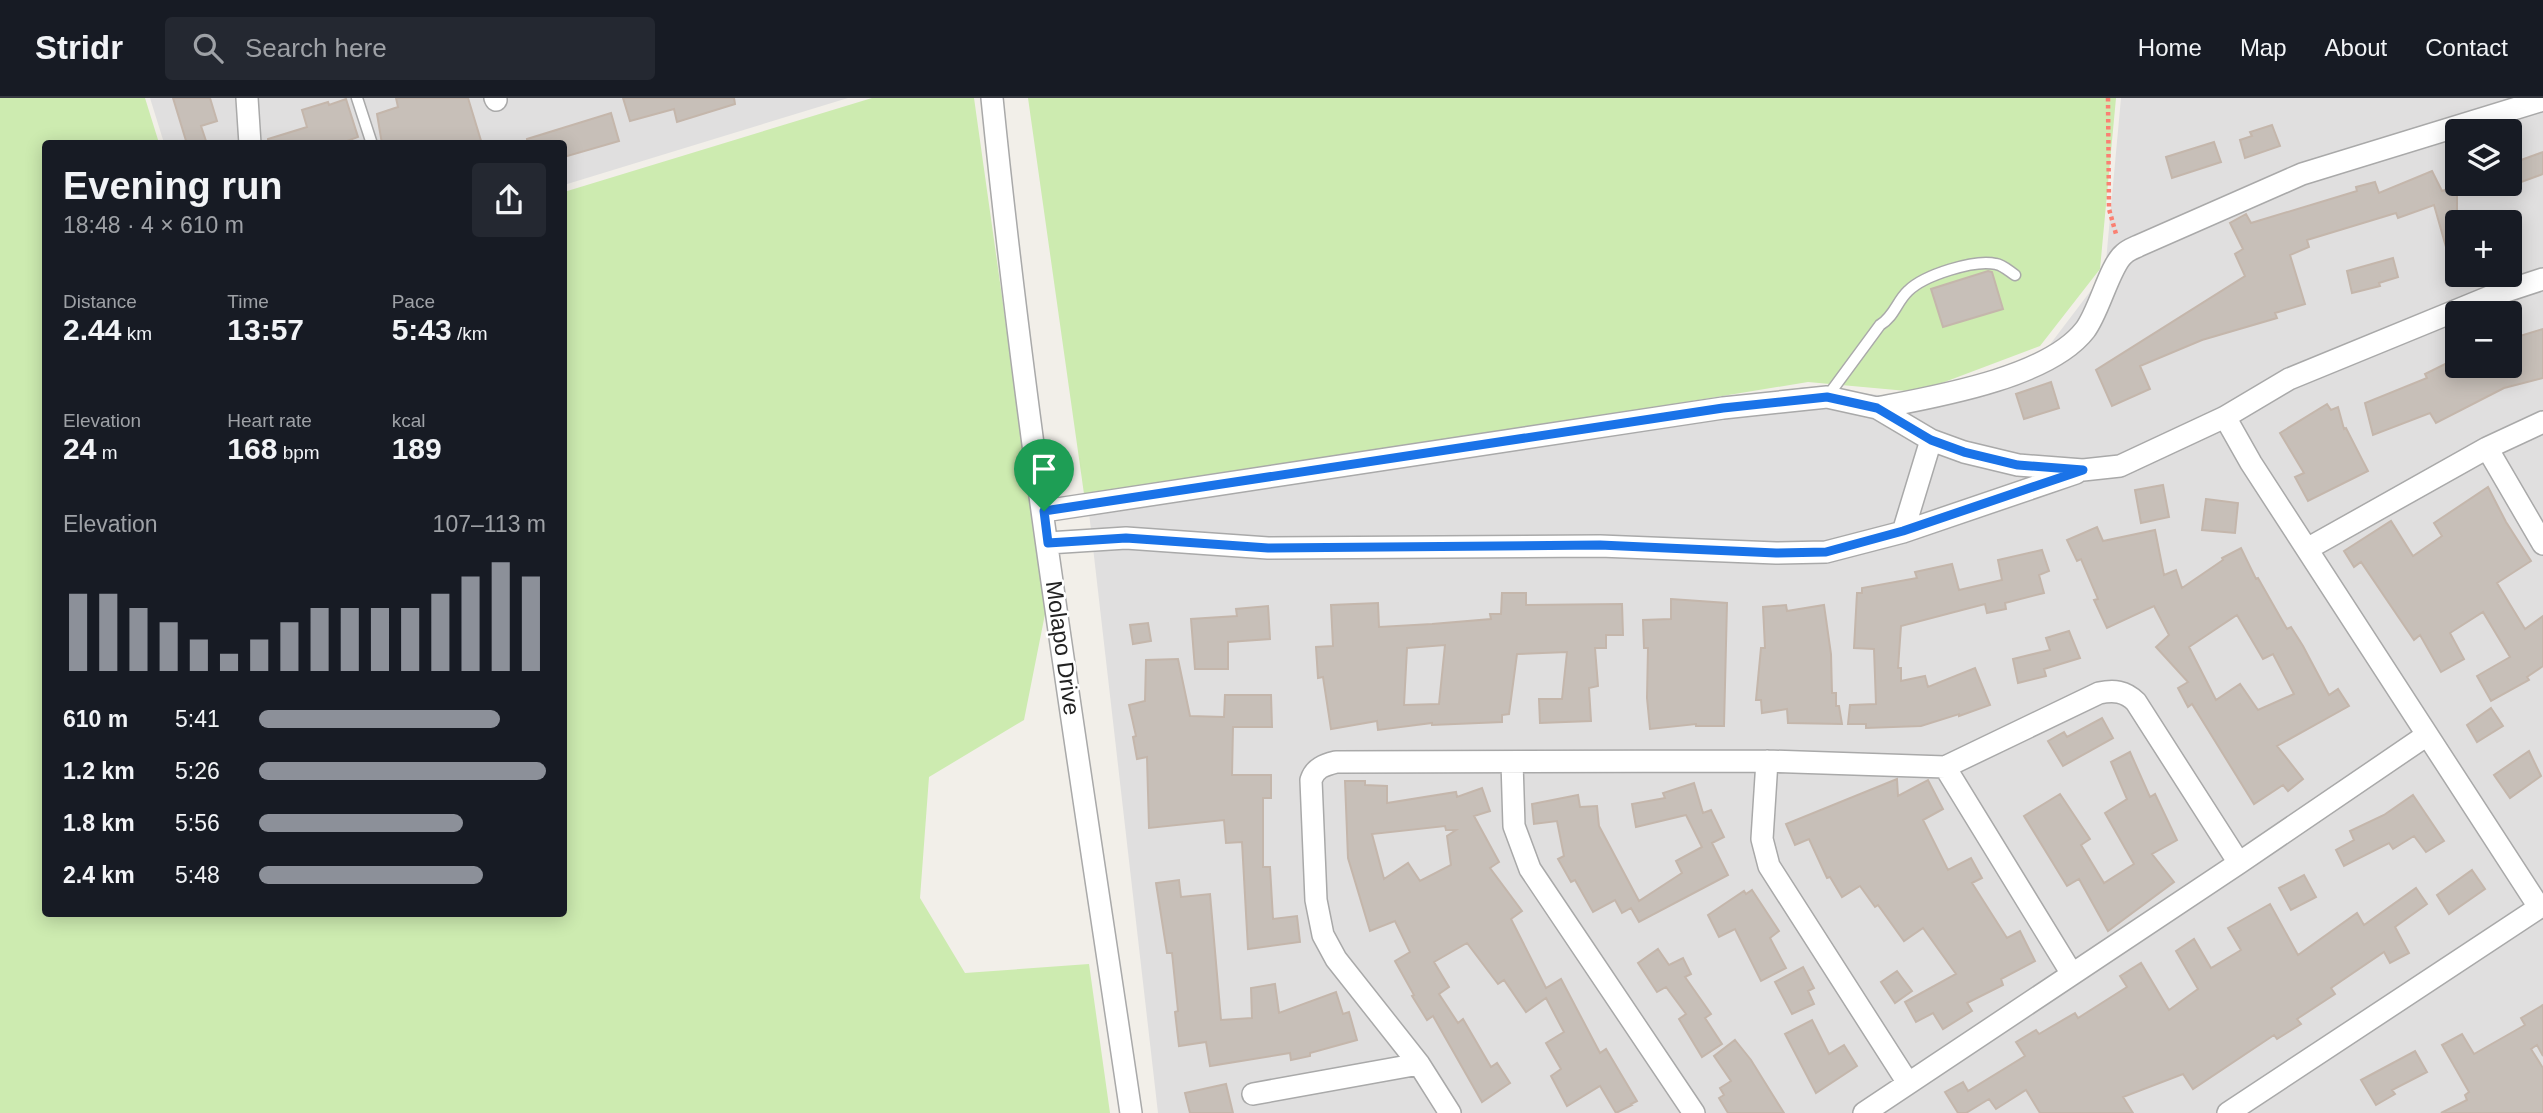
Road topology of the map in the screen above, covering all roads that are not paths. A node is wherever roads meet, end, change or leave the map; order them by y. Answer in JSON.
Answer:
{"nodes":[{"id":1,"x":248,"y":98,"type":"edge"},
{"id":2,"x":357,"y":98,"type":"edge"},
{"id":3,"x":992,"y":98,"type":"edge"},
{"id":4,"x":2543,"y":100,"type":"edge"},
{"id":5,"x":250,"y":140,"type":"edge"},
{"id":6,"x":371,"y":140,"type":"edge"},
{"id":7,"x":2015,"y":275,"type":"dead end"},
{"id":8,"x":2543,"y":279,"type":"edge"},
{"id":9,"x":1827,"y":397,"type":"junction"},
{"id":10,"x":1877,"y":408,"type":"junction"},
{"id":11,"x":2225,"y":417,"type":"junction"},
{"id":12,"x":2543,"y":422,"type":"edge"},
{"id":13,"x":1931,"y":440,"type":"junction"},
{"id":14,"x":2487,"y":448,"type":"junction"},
{"id":15,"x":2083,"y":470,"type":"junction"},
{"id":16,"x":1044,"y":511,"type":"junction"},
{"id":17,"x":1903,"y":531,"type":"junction"},
{"id":18,"x":1048,"y":543,"type":"junction"},
{"id":19,"x":2543,"y":544,"type":"edge"},
{"id":20,"x":2307,"y":549,"type":"junction"},
{"id":21,"x":2427,"y":735,"type":"junction"},
{"id":22,"x":1767,"y":761,"type":"junction"},
{"id":23,"x":1512,"y":762,"type":"junction"},
{"id":24,"x":1945,"y":767,"type":"junction"},
{"id":25,"x":2239,"y":863,"type":"junction"},
{"id":26,"x":2541,"y":906,"type":"edge"},
{"id":27,"x":2072,"y":974,"type":"junction"},
{"id":28,"x":1419,"y":1064,"type":"junction"},
{"id":29,"x":1909,"y":1083,"type":"junction"},
{"id":30,"x":1253,"y":1094,"type":"dead end"},
{"id":31,"x":1131,"y":1113,"type":"edge"},
{"id":32,"x":1450,"y":1113,"type":"edge"},
{"id":33,"x":1694,"y":1113,"type":"edge"},
{"id":34,"x":1864,"y":1113,"type":"edge"},
{"id":35,"x":2228,"y":1113,"type":"edge"}],
"edges":[{"from":1,"to":5,"type":"street"},
{"from":2,"to":6,"type":"lane"},
{"from":3,"to":16,"type":"street","name":"Molapo Drive"},
{"from":4,"to":10,"type":"street"},
{"from":7,"to":9,"type":"lane"},
{"from":8,"to":11,"type":"street"},
{"from":9,"to":10,"type":"street"},
{"from":9,"to":16,"type":"street"},
{"from":10,"to":13,"type":"street"},
{"from":11,"to":15,"type":"street"},
{"from":11,"to":20,"type":"street"},
{"from":12,"to":14,"type":"street"},
{"from":13,"to":15,"type":"street"},
{"from":13,"to":17,"type":"street"},
{"from":14,"to":19,"type":"street"},
{"from":14,"to":20,"type":"street"},
{"from":15,"to":17,"type":"street"},
{"from":16,"to":18,"type":"street","name":"Molapo Drive"},
{"from":17,"to":18,"type":"street"},
{"from":18,"to":31,"type":"street","name":"Molapo Drive"},
{"from":20,"to":21,"type":"street"},
{"from":21,"to":25,"type":"street"},
{"from":21,"to":26,"type":"street"},
{"from":22,"to":23,"type":"street"},
{"from":22,"to":24,"type":"street"},
{"from":22,"to":29,"type":"street"},
{"from":23,"to":28,"type":"street"},
{"from":23,"to":33,"type":"street"},
{"from":24,"to":25,"type":"street"},
{"from":24,"to":27,"type":"street"},
{"from":25,"to":27,"type":"street"},
{"from":26,"to":35,"type":"street"},
{"from":27,"to":29,"type":"street"},
{"from":28,"to":30,"type":"street"},
{"from":28,"to":32,"type":"street"},
{"from":29,"to":34,"type":"street"}]}
